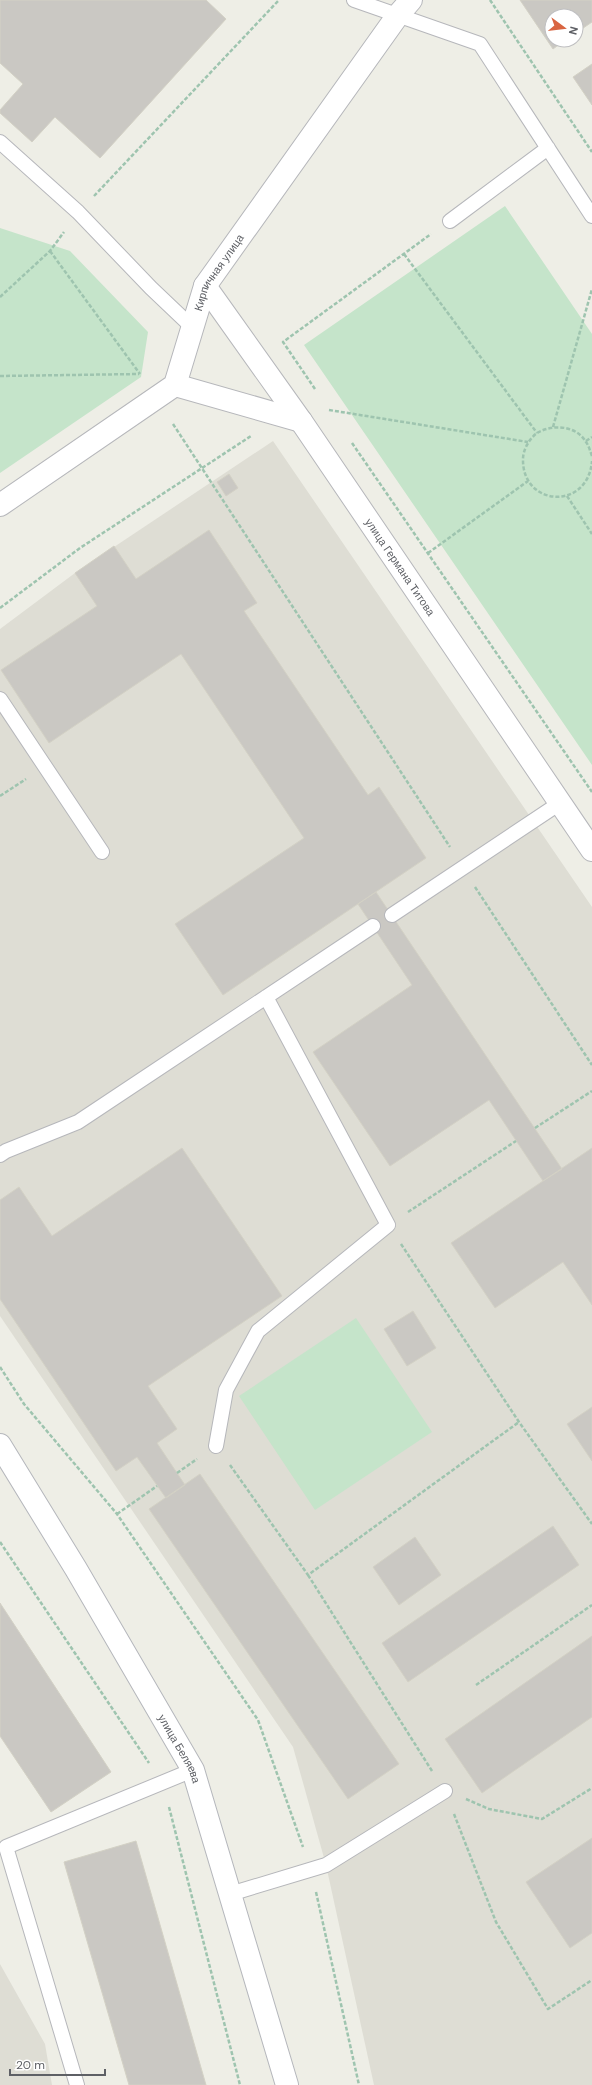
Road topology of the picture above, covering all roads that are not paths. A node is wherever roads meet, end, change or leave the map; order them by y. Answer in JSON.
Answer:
{"nodes":[{"id":1,"x":354,"y":0,"type":"edge"},
{"id":2,"x":404,"y":8,"type":"edge"},
{"id":3,"x":0,"y":142,"type":"edge"},
{"id":4,"x":548,"y":148,"type":"junction"},
{"id":5,"x":588,"y":200,"type":"edge"},
{"id":6,"x":592,"y":216,"type":"edge"},
{"id":7,"x":450,"y":221,"type":"road end"},
{"id":8,"x":205,"y":286,"type":"junction"},
{"id":9,"x":192,"y":327,"type":"junction"},
{"id":10,"x":175,"y":385,"type":"junction"},
{"id":11,"x":301,"y":421,"type":"junction"},
{"id":12,"x":0,"y":505,"type":"edge"},
{"id":13,"x":0,"y":699,"type":"edge"},
{"id":14,"x":560,"y":803,"type":"junction"},
{"id":15,"x":592,"y":850,"type":"edge"},
{"id":16,"x":102,"y":852,"type":"dead end"},
{"id":17,"x":392,"y":914,"type":"dead end"},
{"id":18,"x":373,"y":926,"type":"dead end"},
{"id":19,"x":266,"y":997,"type":"junction"},
{"id":20,"x":0,"y":1155,"type":"edge"},
{"id":21,"x":0,"y":1445,"type":"edge"},
{"id":22,"x":216,"y":1446,"type":"road end"},
{"id":23,"x":193,"y":1770,"type":"junction"},
{"id":24,"x":445,"y":1791,"type":"road end"},
{"id":25,"x":3,"y":1841,"type":"edge"},
{"id":26,"x":230,"y":1894,"type":"junction"},
{"id":27,"x":77,"y":2085,"type":"edge"},
{"id":28,"x":287,"y":2085,"type":"edge"}],
"edges":[{"from":1,"to":2,"type":"lane"},
{"from":2,"to":4,"type":"lane"},
{"from":2,"to":8,"type":"street","name":"Кирпичная улица"},
{"from":3,"to":9,"type":"lane"},
{"from":4,"to":5,"type":"lane"},
{"from":4,"to":7,"type":"lane"},
{"from":5,"to":6,"type":"lane"},
{"from":8,"to":9,"type":"street","name":"Кирпичная улица"},
{"from":8,"to":11,"type":"street","name":"улица Германа Титова"},
{"from":9,"to":10,"type":"street","name":"Кирпичная улица"},
{"from":10,"to":11,"type":"street"},
{"from":10,"to":12,"type":"street"},
{"from":11,"to":14,"type":"street","name":"улица Германа Титова"},
{"from":13,"to":16,"type":"lane"},
{"from":14,"to":15,"type":"street","name":"улица Германа Титова"},
{"from":14,"to":17,"type":"lane"},
{"from":18,"to":19,"type":"lane"},
{"from":19,"to":20,"type":"lane"},
{"from":19,"to":22,"type":"lane"},
{"from":21,"to":23,"type":"street","name":"улица Беляева"},
{"from":23,"to":25,"type":"lane"},
{"from":23,"to":26,"type":"street","name":"улица Беляева"},
{"from":24,"to":26,"type":"lane"},
{"from":25,"to":27,"type":"lane"},
{"from":26,"to":28,"type":"street","name":"улица Беляева"}]}
